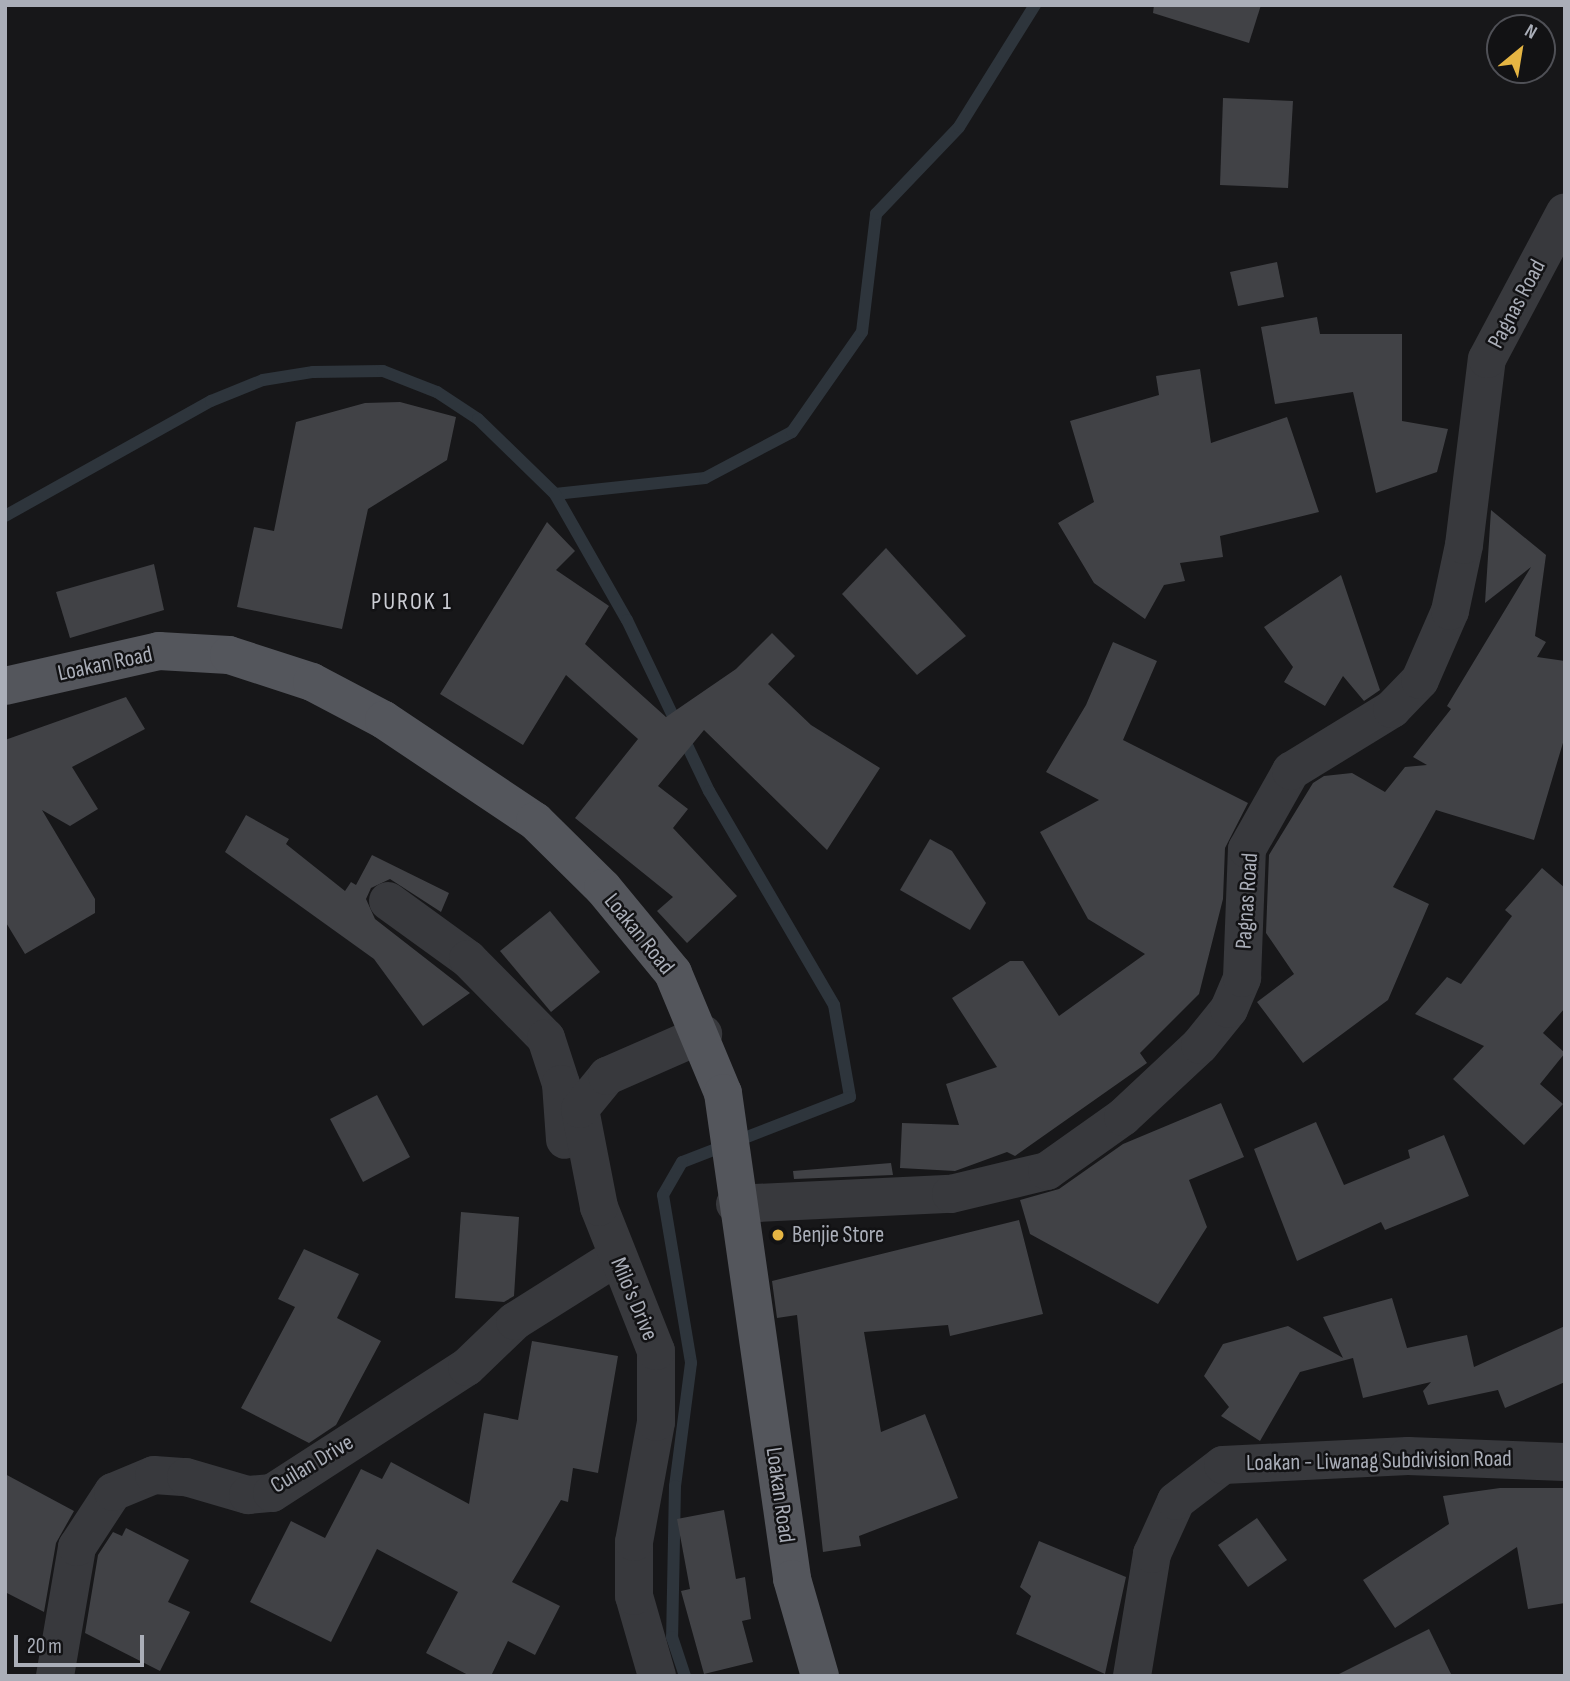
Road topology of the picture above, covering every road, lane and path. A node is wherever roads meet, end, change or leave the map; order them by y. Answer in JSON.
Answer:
{"nodes":[{"id":1,"x":1565,"y":212,"type":"edge"},
{"id":2,"x":5,"y":686,"type":"edge"},
{"id":3,"x":388,"y":901,"type":"dead end"},
{"id":4,"x":703,"y":1034,"type":"junction"},
{"id":5,"x":734,"y":1198,"type":"junction"},
{"id":6,"x":599,"y":1207,"type":"junction"},
{"id":7,"x":615,"y":1258,"type":"junction"},
{"id":8,"x":1565,"y":1462,"type":"edge"},
{"id":9,"x":55,"y":1676,"type":"edge"},
{"id":10,"x":657,"y":1676,"type":"edge"},
{"id":11,"x":820,"y":1676,"type":"edge"},
{"id":12,"x":1132,"y":1676,"type":"edge"}],
"edges":[{"from":1,"to":5,"type":"street","name":"Pagnas Road"},
{"from":2,"to":4,"type":"main road","name":"Loakan Road"},
{"from":3,"to":6,"type":"street"},
{"from":4,"to":5,"type":"main road","name":"Loakan Road"},
{"from":4,"to":6,"type":"street","name":"Milo's Drive"},
{"from":5,"to":11,"type":"main road","name":"Loakan Road"},
{"from":6,"to":7,"type":"street","name":"Milo's Drive"},
{"from":7,"to":9,"type":"street","name":"Cuilan Drive"},
{"from":7,"to":10,"type":"street","name":"Milo's Drive"},
{"from":8,"to":12,"type":"street","name":"Loakan - Liwanag Subdivision Road"}]}
